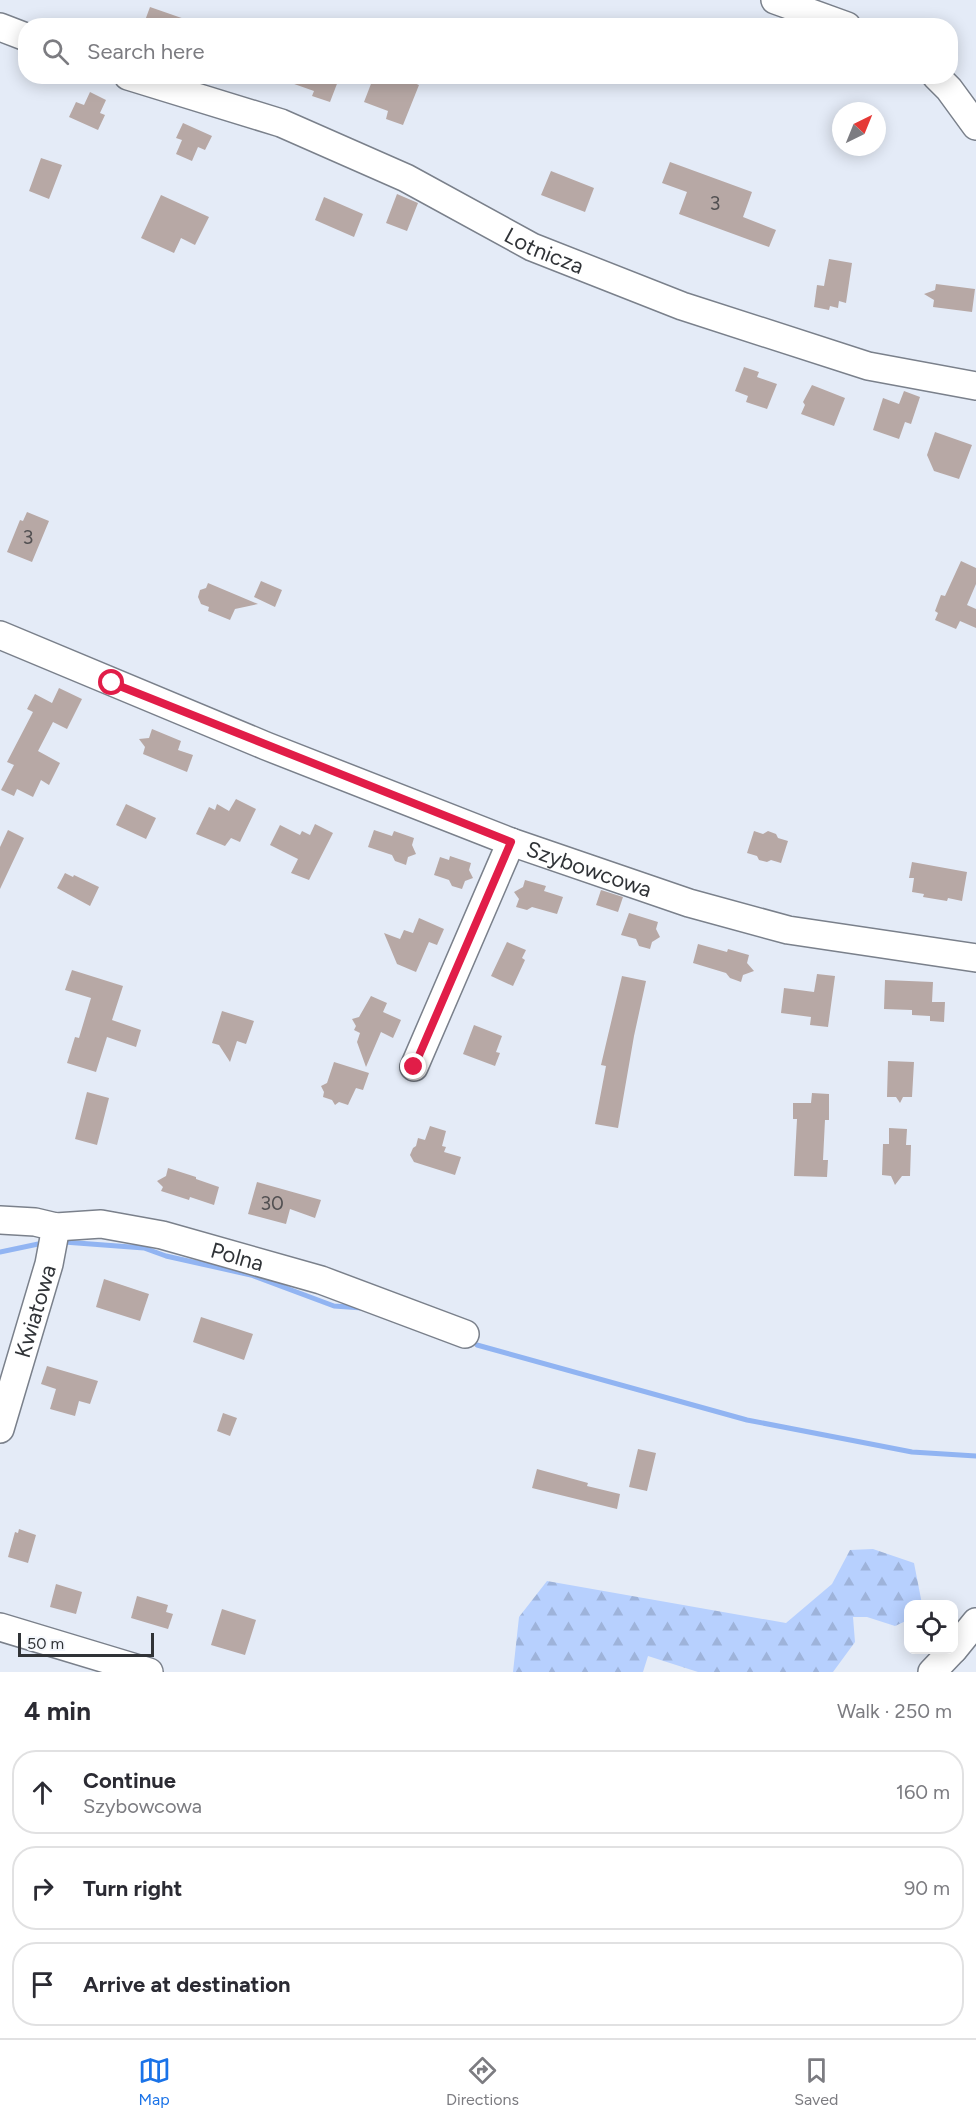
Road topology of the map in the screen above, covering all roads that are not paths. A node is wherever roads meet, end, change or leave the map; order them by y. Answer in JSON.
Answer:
{"nodes":[{"id":1,"x":775,"y":0,"type":"edge"},
{"id":2,"x":825,"y":18,"type":"edge"},
{"id":3,"x":0,"y":27,"type":"edge"},
{"id":4,"x":18,"y":34,"type":"edge"},
{"id":5,"x":154,"y":84,"type":"edge"},
{"id":6,"x":945,"y":84,"type":"edge"},
{"id":7,"x":976,"y":126,"type":"edge"},
{"id":8,"x":976,"y":386,"type":"edge"},
{"id":9,"x":10,"y":639,"type":"edge"},
{"id":10,"x":511,"y":842,"type":"junction"},
{"id":11,"x":976,"y":958,"type":"edge"},
{"id":12,"x":414,"y":1067,"type":"dead end"},
{"id":13,"x":0,"y":1220,"type":"edge"},
{"id":14,"x":56,"y":1227,"type":"junction"},
{"id":15,"x":465,"y":1334,"type":"dead end"},
{"id":16,"x":0,"y":1429,"type":"edge"},
{"id":17,"x":976,"y":1622,"type":"edge"},
{"id":18,"x":0,"y":1627,"type":"edge"},
{"id":19,"x":958,"y":1643,"type":"edge"},
{"id":20,"x":948,"y":1654,"type":"edge"},
{"id":21,"x":149,"y":1672,"type":"edge"},
{"id":22,"x":932,"y":1672,"type":"edge"}],
"edges":[{"from":1,"to":2,"type":"street"},
{"from":3,"to":4,"type":"street"},
{"from":5,"to":8,"type":"street","name":"Lotnicza"},
{"from":6,"to":7,"type":"street"},
{"from":9,"to":10,"type":"street","name":"Szybowcowa"},
{"from":10,"to":11,"type":"street","name":"Szybowcowa"},
{"from":10,"to":12,"type":"street"},
{"from":13,"to":14,"type":"street","name":"Polna"},
{"from":14,"to":15,"type":"street","name":"Polna"},
{"from":14,"to":16,"type":"street","name":"Kwiatowa"},
{"from":17,"to":19,"type":"street"},
{"from":18,"to":21,"type":"street"},
{"from":20,"to":22,"type":"street"}]}
